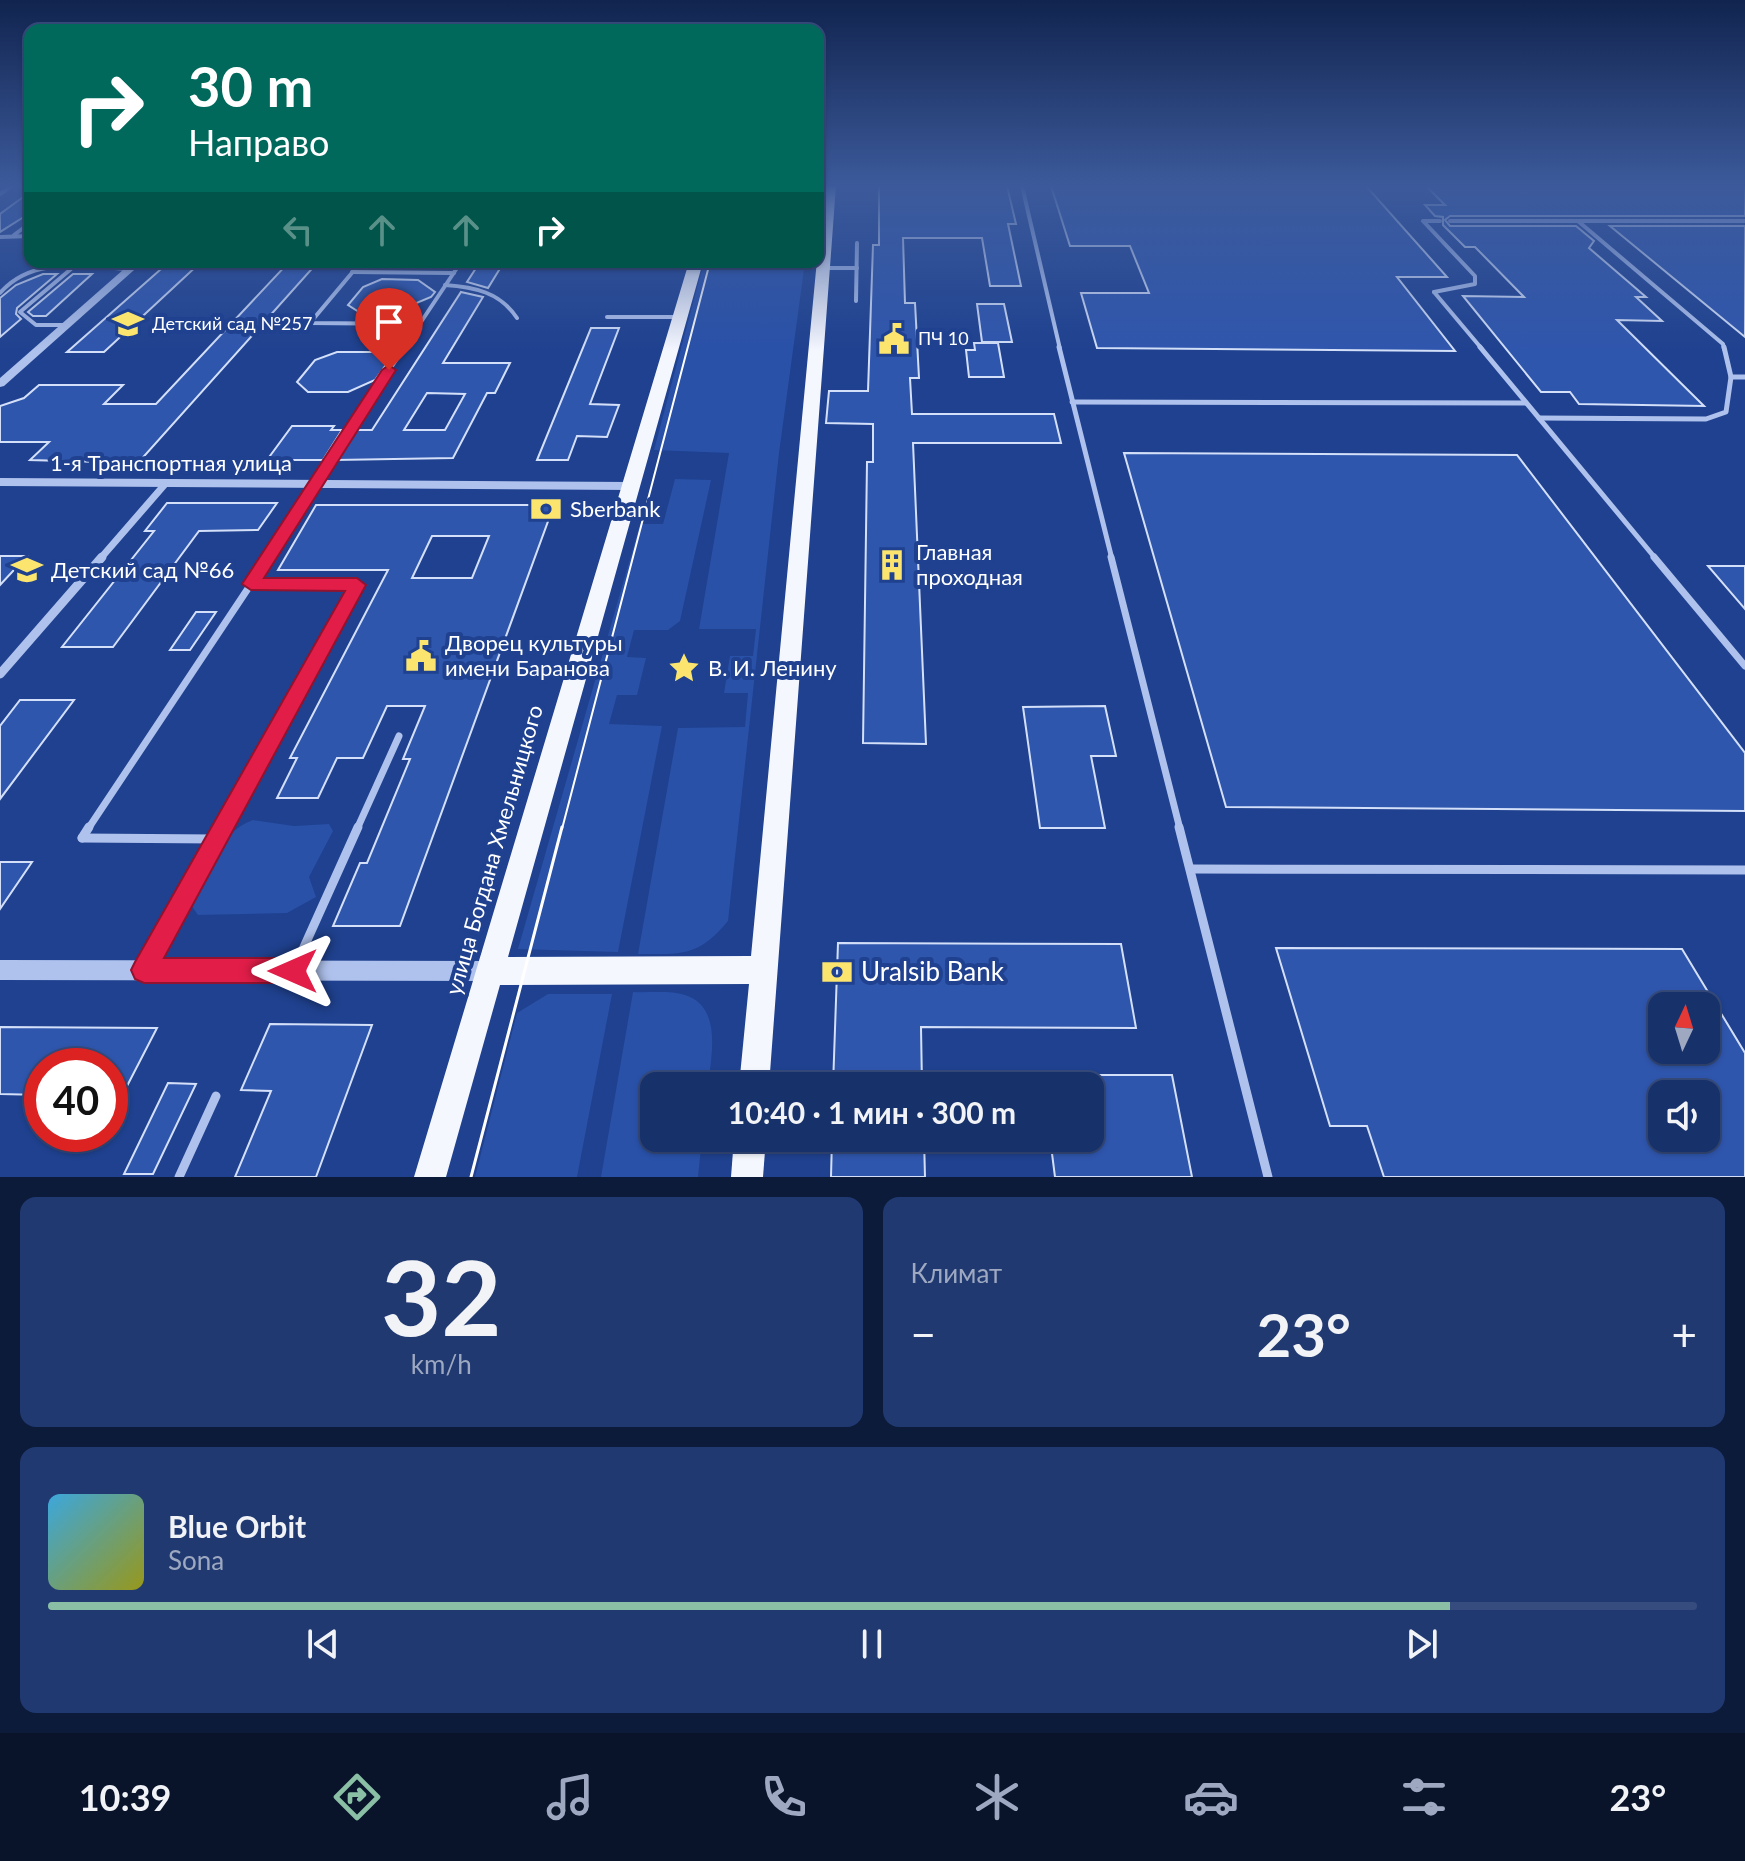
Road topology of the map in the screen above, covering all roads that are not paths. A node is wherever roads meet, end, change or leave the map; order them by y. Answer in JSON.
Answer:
{"nodes":[{"id":1,"x":1035,"y":241,"type":"edge"},
{"id":2,"x":1442,"y":241,"type":"edge"},
{"id":3,"x":1601,"y":241,"type":"edge"},
{"id":4,"x":857,"y":243,"type":"dead end"},
{"id":5,"x":87,"y":268,"type":"edge"},
{"id":6,"x":131,"y":268,"type":"edge"},
{"id":7,"x":356,"y":268,"type":"edge"},
{"id":8,"x":457,"y":268,"type":"edge"},
{"id":9,"x":694,"y":268,"type":"edge"},
{"id":10,"x":823,"y":268,"type":"joint"},
{"id":11,"x":857,"y":268,"type":"junction"},
{"id":12,"x":71,"y":269,"type":"junction"},
{"id":13,"x":352,"y":272,"type":"junction"},
{"id":14,"x":454,"y":273,"type":"junction"},
{"id":15,"x":445,"y":285,"type":"junction"},
{"id":16,"x":0,"y":293,"type":"edge"},
{"id":17,"x":856,"y":301,"type":"dead end"},
{"id":18,"x":607,"y":317,"type":"dead end"},
{"id":19,"x":680,"y":317,"type":"junction"},
{"id":20,"x":517,"y":318,"type":"dead end"},
{"id":21,"x":420,"y":324,"type":"junction"},
{"id":22,"x":67,"y":325,"type":"junction"},
{"id":23,"x":1731,"y":377,"type":"junction"},
{"id":24,"x":1745,"y":377,"type":"edge"},
{"id":25,"x":0,"y":384,"type":"edge"},
{"id":26,"x":1072,"y":402,"type":"junction"},
{"id":27,"x":1526,"y":403,"type":"junction"},
{"id":28,"x":1539,"y":418,"type":"junction"},
{"id":29,"x":0,"y":482,"type":"edge"},
{"id":30,"x":166,"y":483,"type":"junction"},
{"id":31,"x":315,"y":484,"type":"junction"},
{"id":32,"x":631,"y":486,"type":"junction"},
{"id":33,"x":251,"y":584,"type":"junction"},
{"id":34,"x":1745,"y":666,"type":"edge"},
{"id":35,"x":0,"y":674,"type":"edge"},
{"id":36,"x":399,"y":736,"type":"dead end"},
{"id":37,"x":216,"y":839,"type":"junction"},
{"id":38,"x":1193,"y":869,"type":"junction"},
{"id":39,"x":1745,"y":870,"type":"edge"},
{"id":40,"x":0,"y":970,"type":"edge"},
{"id":41,"x":144,"y":970,"type":"junction"},
{"id":42,"x":764,"y":970,"type":"junction"},
{"id":43,"x":293,"y":971,"type":"junction"},
{"id":44,"x":491,"y":971,"type":"junction"},
{"id":45,"x":755,"y":1072,"type":"edge"},
{"id":46,"x":216,"y":1096,"type":"dead end"},
{"id":47,"x":749,"y":1152,"type":"edge"},
{"id":48,"x":179,"y":1177,"type":"edge"},
{"id":49,"x":430,"y":1177,"type":"edge"},
{"id":50,"x":747,"y":1177,"type":"edge"},
{"id":51,"x":1268,"y":1177,"type":"edge"}],
"edges":[{"from":1,"to":26,"type":"lane"},
{"from":2,"to":27,"type":"lane"},
{"from":3,"to":23,"type":"lane"},
{"from":4,"to":11,"type":"lane"},
{"from":5,"to":12,"type":"lane"},
{"from":6,"to":22,"type":"street"},
{"from":7,"to":13,"type":"lane"},
{"from":8,"to":14,"type":"lane"},
{"from":9,"to":19,"type":"main road","name":"улица Богдана Хмельницкого"},
{"from":10,"to":11,"type":"lane"},
{"from":10,"to":42,"type":"main road"},
{"from":11,"to":17,"type":"lane"},
{"from":12,"to":16,"type":"lane"},
{"from":12,"to":22,"type":"lane"},
{"from":13,"to":14,"type":"lane"},
{"from":13,"to":21,"type":"lane"},
{"from":14,"to":15,"type":"lane"},
{"from":15,"to":20,"type":"lane"},
{"from":15,"to":21,"type":"lane"},
{"from":18,"to":19,"type":"lane"},
{"from":19,"to":32,"type":"main road","name":"улица Богдана Хмельницкого"},
{"from":21,"to":31,"type":"lane"},
{"from":22,"to":25,"type":"street"},
{"from":23,"to":24,"type":"lane"},
{"from":23,"to":28,"type":"lane"},
{"from":26,"to":27,"type":"lane"},
{"from":26,"to":38,"type":"lane"},
{"from":27,"to":28,"type":"lane"},
{"from":28,"to":34,"type":"lane"},
{"from":29,"to":30,"type":"street","name":"1-я Транспортная улица"},
{"from":30,"to":31,"type":"street","name":"1-я Транспортная улица"},
{"from":30,"to":35,"type":"street"},
{"from":31,"to":32,"type":"street","name":"1-я Транспортная улица"},
{"from":31,"to":33,"type":"lane"},
{"from":32,"to":44,"type":"main road","name":"улица Богдана Хмельницкого"},
{"from":33,"to":37,"type":"lane"},
{"from":33,"to":37,"type":"lane"},
{"from":36,"to":43,"type":"lane"},
{"from":37,"to":41,"type":"lane"},
{"from":38,"to":39,"type":"lane"},
{"from":38,"to":51,"type":"lane"},
{"from":40,"to":41,"type":"street"},
{"from":41,"to":43,"type":"street"},
{"from":42,"to":44,"type":"main road"},
{"from":42,"to":45,"type":"main road"},
{"from":43,"to":44,"type":"street"},
{"from":44,"to":49,"type":"main road","name":"улица Богдана Хмельницкого"},
{"from":46,"to":48,"type":"lane"},
{"from":47,"to":50,"type":"main road"}]}
